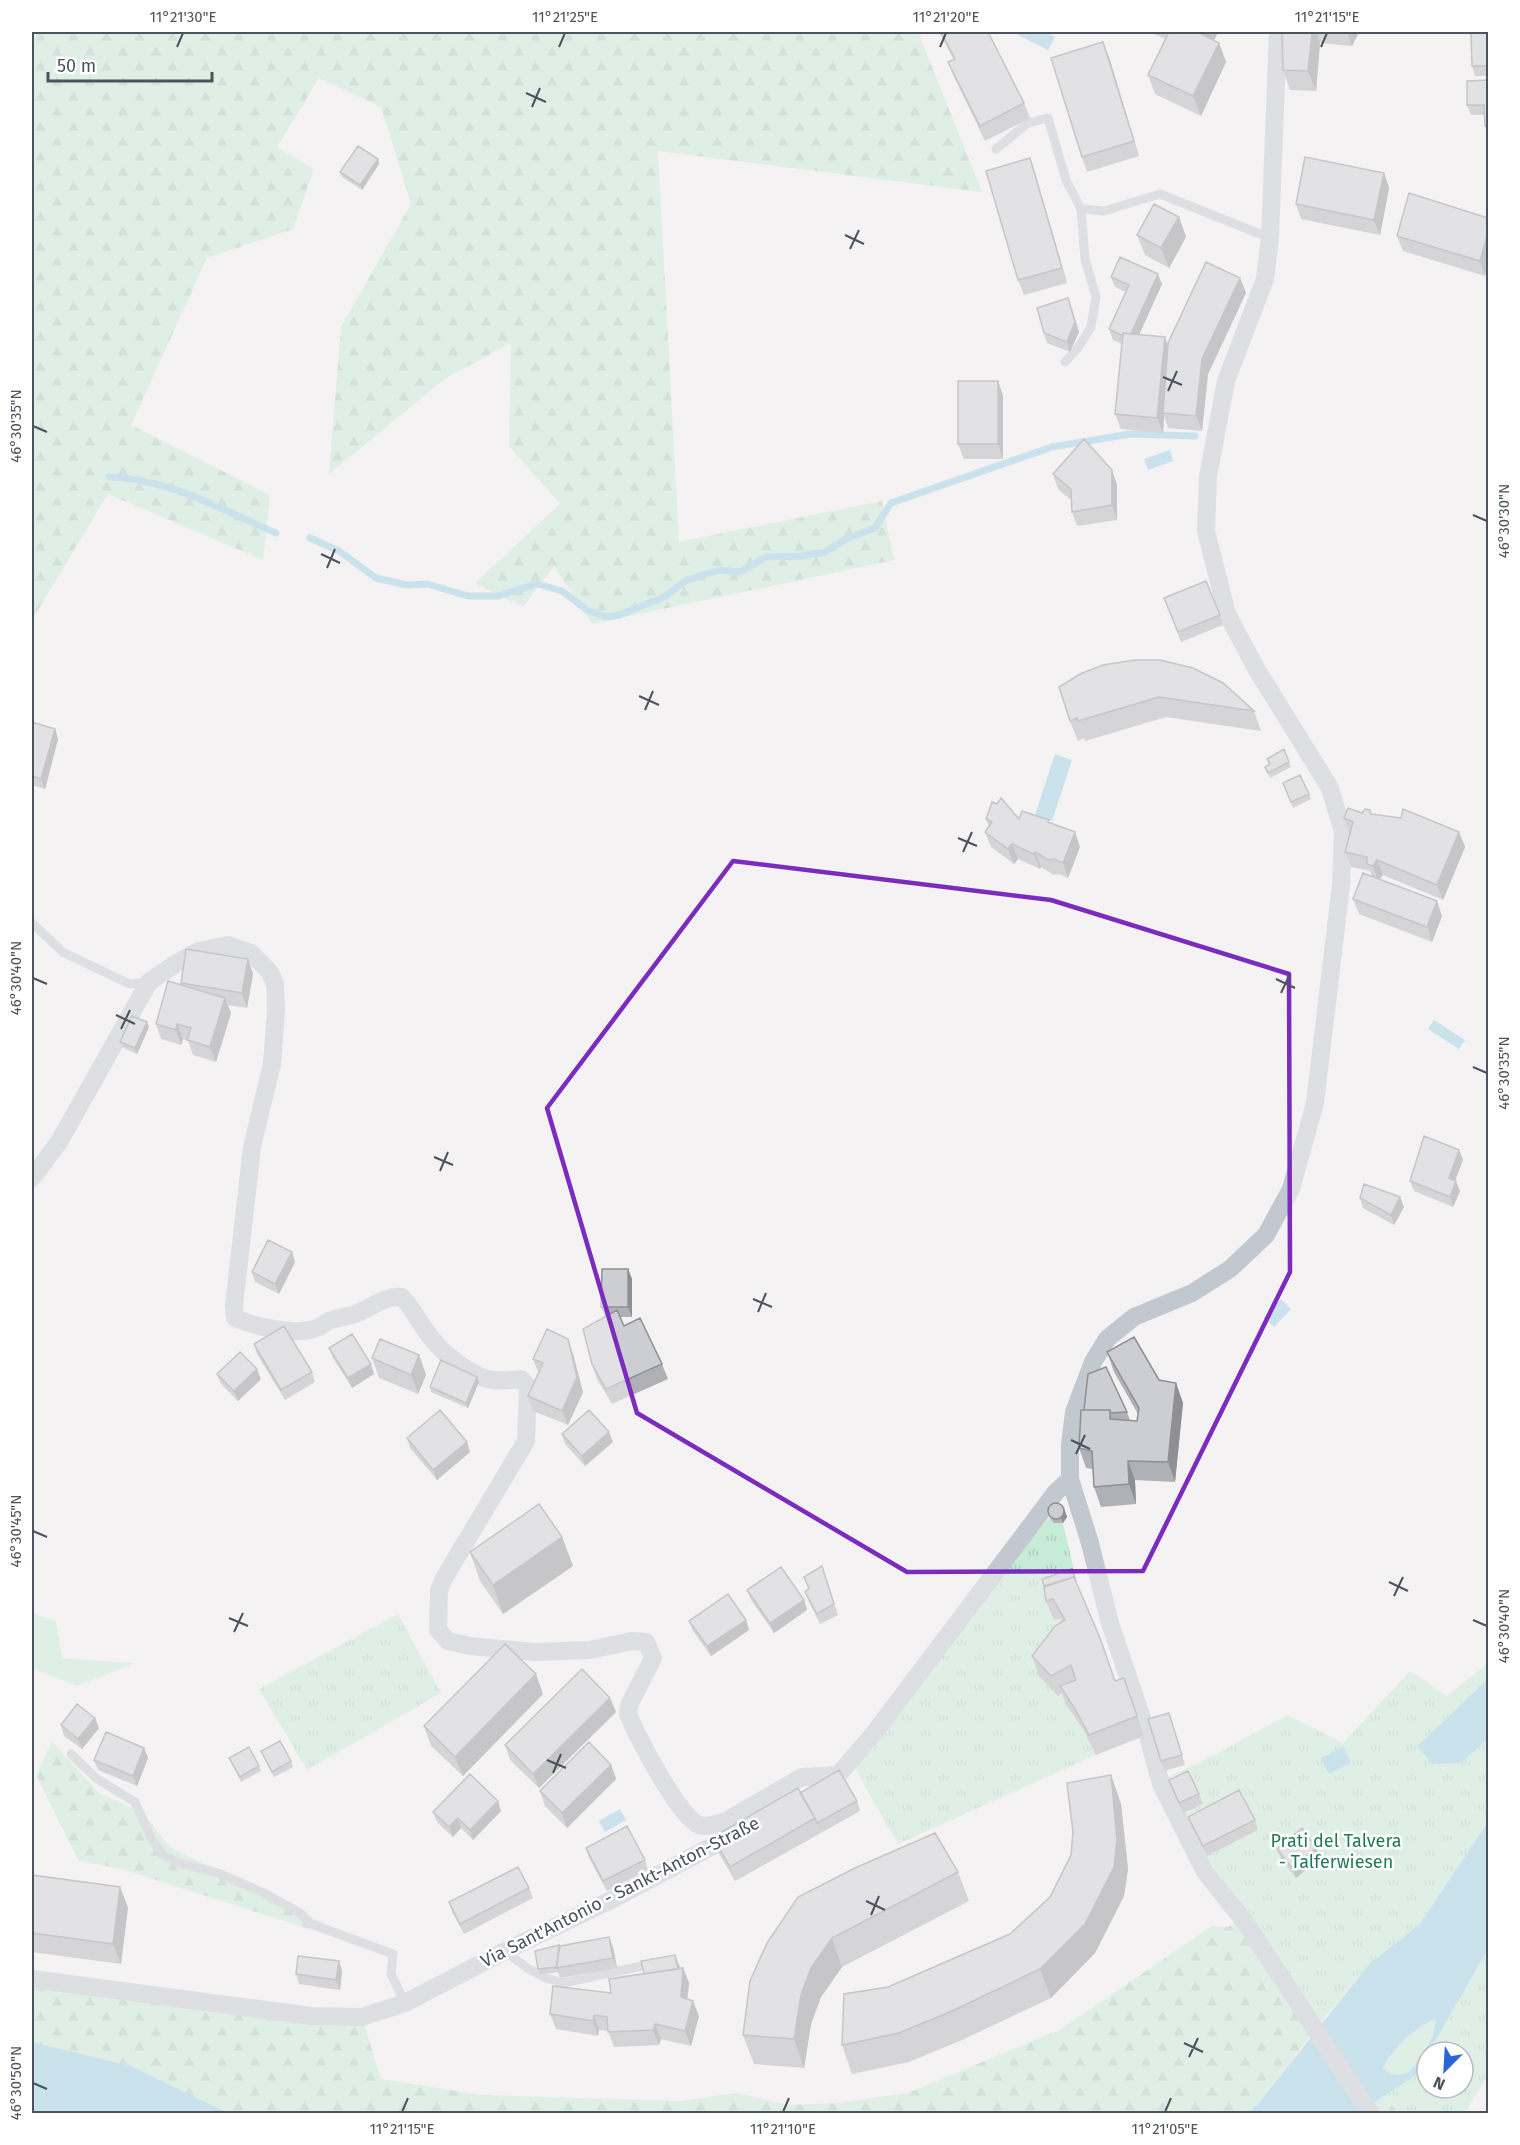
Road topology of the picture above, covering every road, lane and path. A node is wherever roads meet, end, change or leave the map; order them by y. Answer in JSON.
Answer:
{"nodes":[{"id":1,"x":1278,"y":32,"type":"edge"},
{"id":2,"x":996,"y":149,"type":"dead end"},
{"id":3,"x":1081,"y":209,"type":"junction"},
{"id":4,"x":1270,"y":238,"type":"junction"},
{"id":5,"x":1065,"y":362,"type":"dead end"},
{"id":6,"x":32,"y":923,"type":"edge"},
{"id":7,"x":149,"y":982,"type":"junction"},
{"id":8,"x":32,"y":1178,"type":"edge"},
{"id":9,"x":1070,"y":1479,"type":"junction"},
{"id":10,"x":71,"y":1754,"type":"dead end"},
{"id":11,"x":837,"y":1776,"type":"junction"},
{"id":12,"x":505,"y":1951,"type":"junction"},
{"id":13,"x":642,"y":1966,"type":"edge"},
{"id":14,"x":32,"y":1979,"type":"edge"},
{"id":15,"x":405,"y":2003,"type":"junction"},
{"id":16,"x":1371,"y":2114,"type":"edge"}],
"edges":[{"from":1,"to":4,"type":"street"},
{"from":2,"to":3,"type":"lane"},
{"from":3,"to":4,"type":"lane"},
{"from":3,"to":5,"type":"lane"},
{"from":4,"to":9,"type":"street"},
{"from":6,"to":7,"type":"lane"},
{"from":7,"to":8,"type":"street"},
{"from":7,"to":11,"type":"street"},
{"from":9,"to":11,"type":"street","name":"Via Sant'Antonio - Sankt-Anton-Straße"},
{"from":9,"to":16,"type":"street"},
{"from":10,"to":15,"type":"lane"},
{"from":11,"to":12,"type":"street","name":"Via Sant'Antonio - Sankt-Anton-Straße"},
{"from":12,"to":13,"type":"lane"},
{"from":12,"to":15,"type":"street","name":"Via Sant'Antonio - Sankt-Anton-Straße"},
{"from":14,"to":15,"type":"street","name":"Via Sant'Antonio - Sankt-Anton-Straße"}]}
